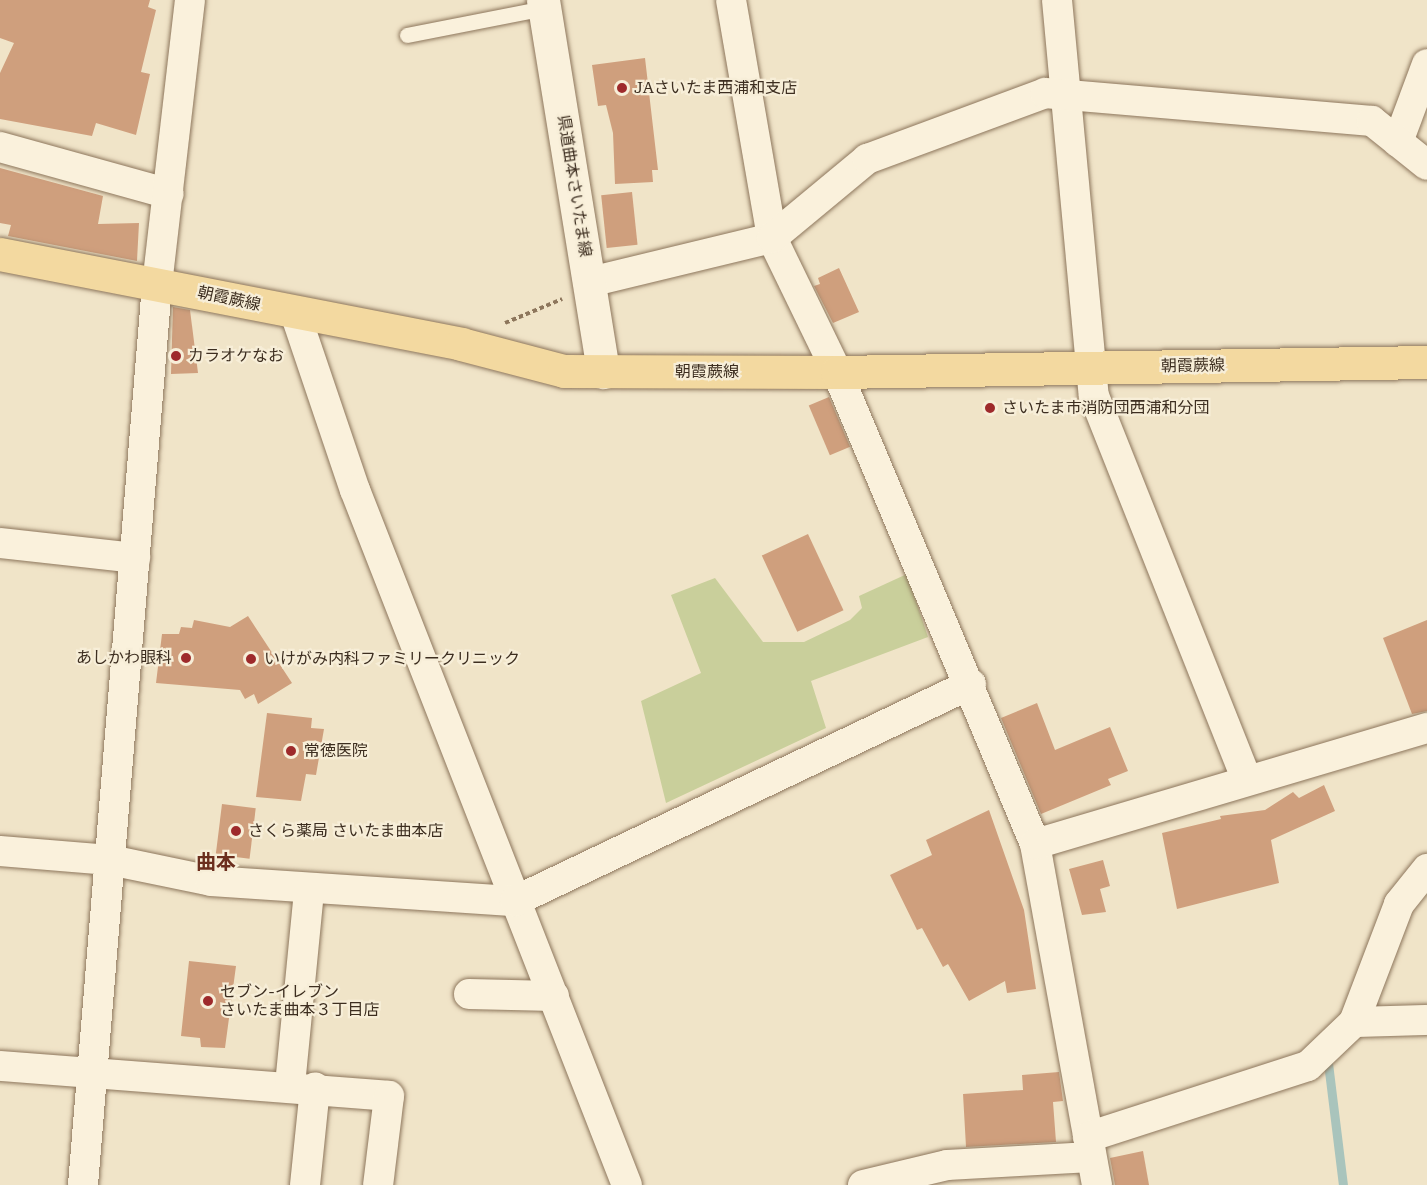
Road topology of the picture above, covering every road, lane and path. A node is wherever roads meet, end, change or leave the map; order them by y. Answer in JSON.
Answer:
{"nodes":[{"id":1,"x":190,"y":0,"type":"edge"},
{"id":2,"x":731,"y":0,"type":"edge"},
{"id":3,"x":1057,"y":0,"type":"edge"},
{"id":4,"x":544,"y":4,"type":"edge"},
{"id":5,"x":407,"y":35,"type":"dead end"},
{"id":6,"x":1427,"y":64,"type":"edge"},
{"id":7,"x":1062,"y":93,"type":"junction"},
{"id":8,"x":1398,"y":142,"type":"junction"},
{"id":9,"x":0,"y":147,"type":"edge"},
{"id":10,"x":1427,"y":165,"type":"edge"},
{"id":11,"x":169,"y":194,"type":"junction"},
{"id":12,"x":772,"y":238,"type":"junction"},
{"id":13,"x":0,"y":254,"type":"edge"},
{"id":14,"x":590,"y":282,"type":"junction"},
{"id":15,"x":157,"y":285,"type":"junction"},
{"id":16,"x":295,"y":313,"type":"junction"},
{"id":17,"x":461,"y":344,"type":"junction"},
{"id":18,"x":1427,"y":362,"type":"edge"},
{"id":19,"x":1093,"y":368,"type":"junction"},
{"id":20,"x":603,"y":372,"type":"junction"},
{"id":21,"x":837,"y":372,"type":"junction"},
{"id":22,"x":0,"y":543,"type":"edge"},
{"id":23,"x":135,"y":558,"type":"junction"},
{"id":24,"x":971,"y":684,"type":"junction"},
{"id":25,"x":1427,"y":728,"type":"edge"},
{"id":26,"x":1247,"y":780,"type":"junction"},
{"id":27,"x":1035,"y":844,"type":"junction"},
{"id":28,"x":0,"y":851,"type":"edge"},
{"id":29,"x":110,"y":860,"type":"junction"},
{"id":30,"x":1427,"y":868,"type":"edge"},
{"id":31,"x":309,"y":890,"type":"junction"},
{"id":32,"x":515,"y":901,"type":"junction"},
{"id":33,"x":469,"y":994,"type":"dead end"},
{"id":34,"x":554,"y":996,"type":"junction"},
{"id":35,"x":1427,"y":1020,"type":"edge"},
{"id":36,"x":1354,"y":1022,"type":"junction"},
{"id":37,"x":0,"y":1067,"type":"edge"},
{"id":38,"x":92,"y":1072,"type":"junction"},
{"id":39,"x":302,"y":1087,"type":"junction"},
{"id":40,"x":1092,"y":1160,"type":"edge"},
{"id":41,"x":83,"y":1185,"type":"edge"},
{"id":42,"x":304,"y":1185,"type":"edge"},
{"id":43,"x":378,"y":1185,"type":"edge"},
{"id":44,"x":627,"y":1185,"type":"edge"},
{"id":45,"x":863,"y":1185,"type":"edge"}],
"edges":[{"from":1,"to":11,"type":"street"},
{"from":2,"to":12,"type":"street"},
{"from":3,"to":7,"type":"street"},
{"from":4,"to":5,"type":"lane"},
{"from":4,"to":14,"type":"main road","name":"県道曲本さいたま線"},
{"from":6,"to":8,"type":"street"},
{"from":7,"to":8,"type":"street"},
{"from":7,"to":12,"type":"street"},
{"from":7,"to":19,"type":"street"},
{"from":8,"to":10,"type":"street"},
{"from":9,"to":11,"type":"street"},
{"from":11,"to":15,"type":"street"},
{"from":12,"to":14,"type":"street"},
{"from":12,"to":21,"type":"street"},
{"from":13,"to":15,"type":"main road","name":"朝霞蕨線"},
{"from":14,"to":17,"type":"path"},
{"from":14,"to":20,"type":"main road","name":"県道曲本さいたま線"},
{"from":15,"to":16,"type":"main road","name":"朝霞蕨線"},
{"from":15,"to":23,"type":"street"},
{"from":16,"to":17,"type":"main road","name":"朝霞蕨線"},
{"from":16,"to":32,"type":"street"},
{"from":17,"to":20,"type":"main road","name":"朝霞蕨線"},
{"from":18,"to":19,"type":"main road","name":"朝霞蕨線"},
{"from":19,"to":21,"type":"main road","name":"朝霞蕨線"},
{"from":19,"to":26,"type":"street"},
{"from":20,"to":21,"type":"main road","name":"朝霞蕨線"},
{"from":21,"to":24,"type":"street"},
{"from":22,"to":23,"type":"street"},
{"from":23,"to":29,"type":"street"},
{"from":24,"to":27,"type":"street"},
{"from":24,"to":32,"type":"street"},
{"from":25,"to":26,"type":"street"},
{"from":26,"to":27,"type":"street"},
{"from":27,"to":40,"type":"street"},
{"from":28,"to":29,"type":"street"},
{"from":29,"to":31,"type":"street"},
{"from":29,"to":38,"type":"street"},
{"from":30,"to":36,"type":"street"},
{"from":31,"to":32,"type":"street"},
{"from":31,"to":39,"type":"street"},
{"from":32,"to":34,"type":"street"},
{"from":33,"to":34,"type":"street"},
{"from":34,"to":44,"type":"street"},
{"from":35,"to":36,"type":"street"},
{"from":36,"to":40,"type":"street"},
{"from":37,"to":38,"type":"street"},
{"from":38,"to":39,"type":"street"},
{"from":38,"to":41,"type":"street"},
{"from":39,"to":42,"type":"street"},
{"from":39,"to":43,"type":"street"},
{"from":40,"to":45,"type":"street"}]}
